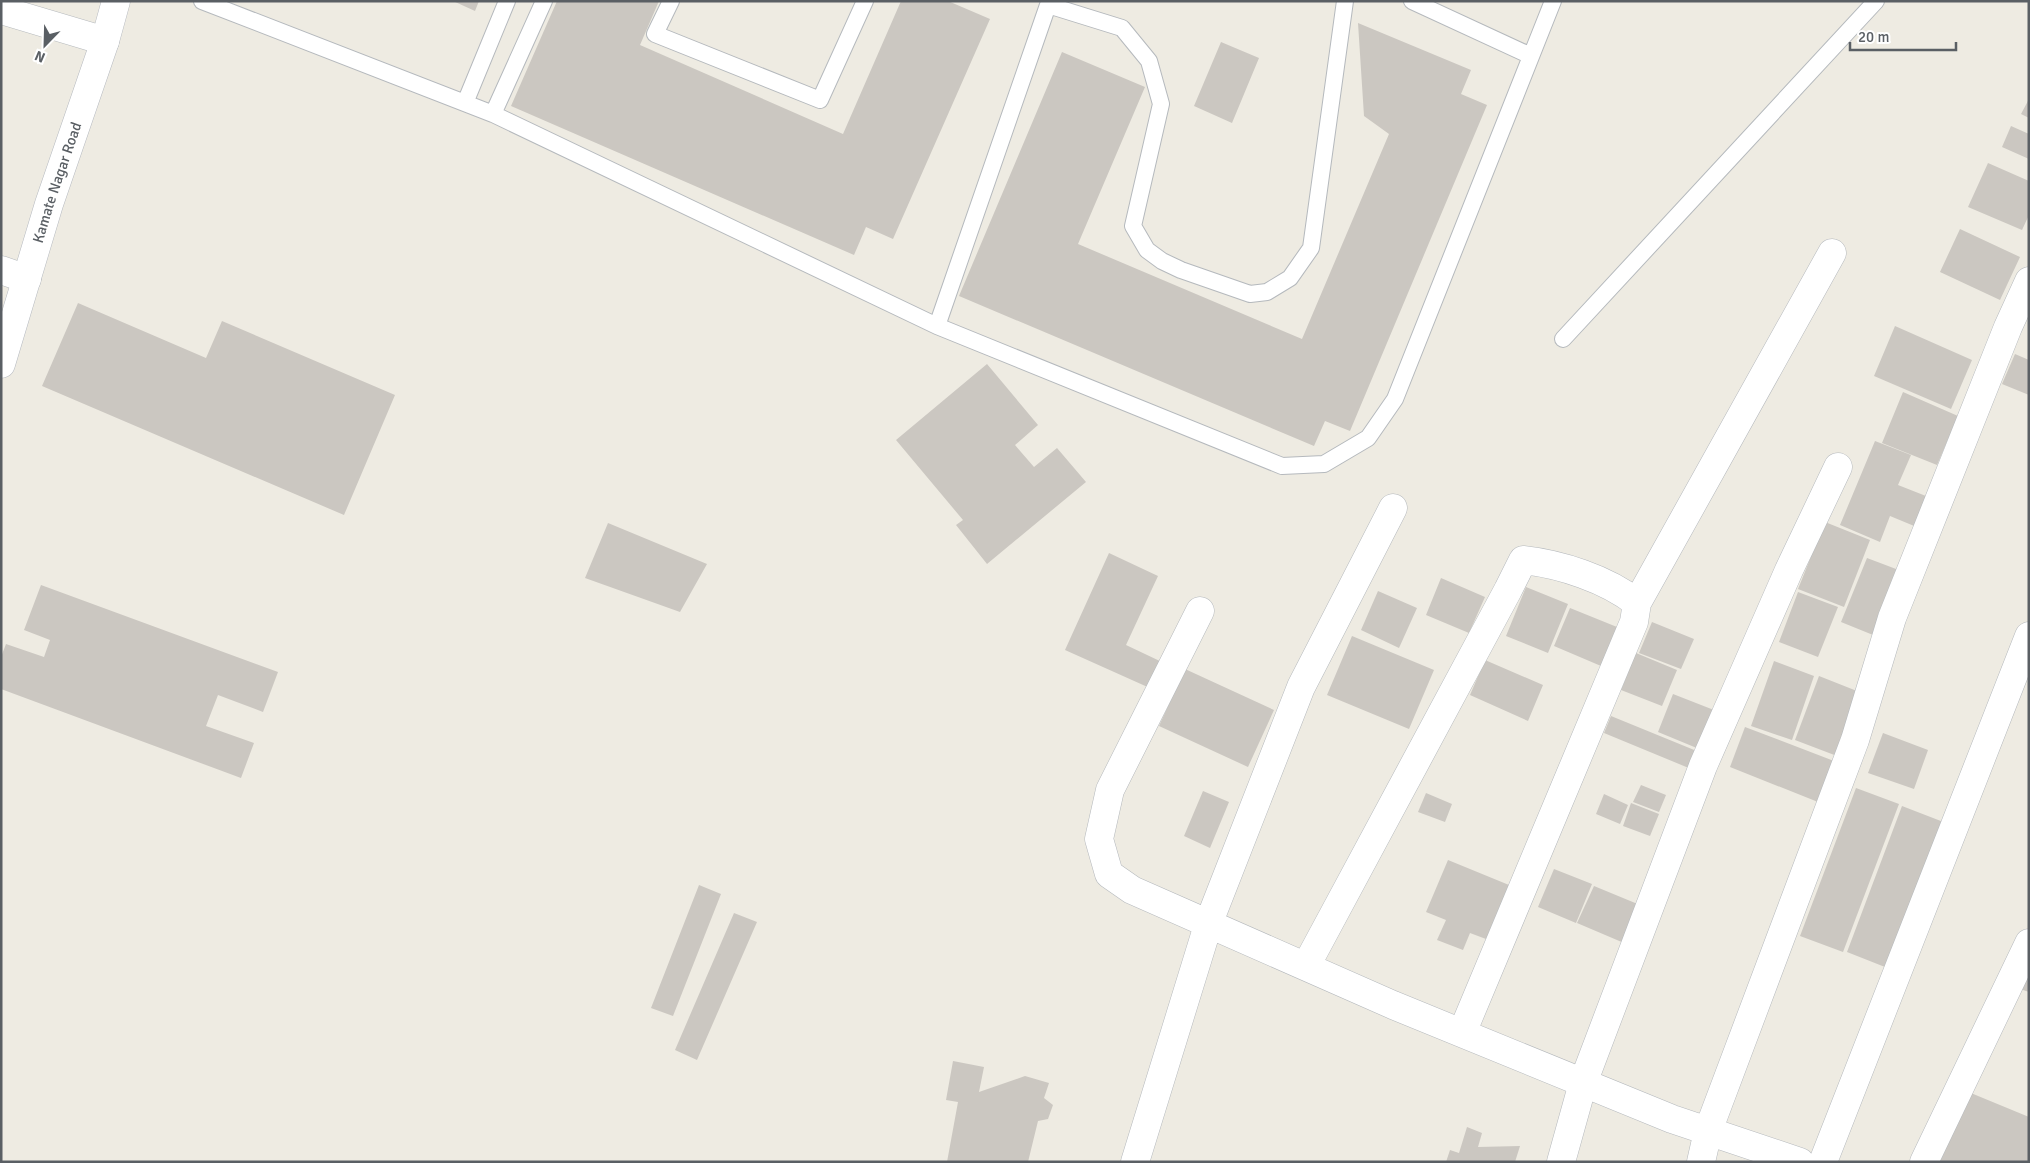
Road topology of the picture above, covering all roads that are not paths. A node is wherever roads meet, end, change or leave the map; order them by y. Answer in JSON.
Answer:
{"nodes":[{"id":1,"x":116,"y":1,"type":"edge"},
{"id":2,"x":202,"y":1,"type":"edge"},
{"id":3,"x":507,"y":1,"type":"edge"},
{"id":4,"x":544,"y":1,"type":"edge"},
{"id":5,"x":671,"y":1,"type":"edge"},
{"id":6,"x":865,"y":1,"type":"edge"},
{"id":7,"x":1345,"y":1,"type":"edge"},
{"id":8,"x":1412,"y":1,"type":"edge"},
{"id":9,"x":1553,"y":1,"type":"edge"},
{"id":10,"x":1876,"y":1,"type":"edge"},
{"id":11,"x":1042,"y":3,"type":"edge"},
{"id":12,"x":1,"y":10,"type":"edge"},
{"id":13,"x":105,"y":41,"type":"junction"},
{"id":14,"x":1531,"y":56,"type":"junction"},
{"id":15,"x":465,"y":103,"type":"junction"},
{"id":16,"x":493,"y":114,"type":"junction"},
{"id":17,"x":1832,"y":253,"type":"dead end"},
{"id":18,"x":1,"y":270,"type":"edge"},
{"id":19,"x":27,"y":279,"type":"junction"},
{"id":20,"x":2029,"y":281,"type":"edge"},
{"id":21,"x":937,"y":326,"type":"junction"},
{"id":22,"x":1563,"y":339,"type":"dead end"},
{"id":23,"x":1,"y":364,"type":"edge"},
{"id":24,"x":1838,"y":467,"type":"dead end"},
{"id":25,"x":1393,"y":508,"type":"dead end"},
{"id":26,"x":1637,"y":603,"type":"junction"},
{"id":27,"x":1200,"y":611,"type":"dead end"},
{"id":28,"x":2029,"y":636,"type":"edge"},
{"id":29,"x":1209,"y":922,"type":"junction"},
{"id":30,"x":2029,"y":943,"type":"edge"},
{"id":31,"x":1306,"y":966,"type":"junction"},
{"id":32,"x":1462,"y":1033,"type":"junction"},
{"id":33,"x":1583,"y":1083,"type":"junction"},
{"id":34,"x":1708,"y":1131,"type":"junction"},
{"id":35,"x":1135,"y":1162,"type":"edge"},
{"id":36,"x":1562,"y":1162,"type":"edge"},
{"id":37,"x":1701,"y":1162,"type":"edge"},
{"id":38,"x":1800,"y":1162,"type":"edge"},
{"id":39,"x":1823,"y":1162,"type":"edge"},
{"id":40,"x":1924,"y":1162,"type":"edge"}],
"edges":[{"from":1,"to":13,"type":"street","name":"Kamate Nagar Road"},
{"from":2,"to":15,"type":"lane"},
{"from":3,"to":15,"type":"lane"},
{"from":4,"to":16,"type":"lane"},
{"from":5,"to":6,"type":"lane"},
{"from":7,"to":11,"type":"lane"},
{"from":8,"to":14,"type":"lane"},
{"from":9,"to":14,"type":"lane"},
{"from":10,"to":22,"type":"lane"},
{"from":11,"to":21,"type":"lane"},
{"from":12,"to":13,"type":"street"},
{"from":13,"to":19,"type":"street","name":"Kamate Nagar Road"},
{"from":14,"to":21,"type":"lane"},
{"from":15,"to":16,"type":"lane"},
{"from":16,"to":21,"type":"lane"},
{"from":17,"to":26,"type":"street"},
{"from":18,"to":19,"type":"street"},
{"from":19,"to":23,"type":"street","name":"Kamate Nagar Road"},
{"from":20,"to":34,"type":"street"},
{"from":24,"to":33,"type":"street"},
{"from":25,"to":29,"type":"street"},
{"from":26,"to":31,"type":"street"},
{"from":26,"to":32,"type":"street"},
{"from":27,"to":29,"type":"street"},
{"from":28,"to":39,"type":"street"},
{"from":29,"to":31,"type":"street"},
{"from":29,"to":35,"type":"street"},
{"from":30,"to":40,"type":"street"},
{"from":31,"to":32,"type":"street"},
{"from":32,"to":33,"type":"street"},
{"from":33,"to":34,"type":"street"},
{"from":33,"to":36,"type":"street"},
{"from":34,"to":37,"type":"street"},
{"from":34,"to":38,"type":"street"}]}
